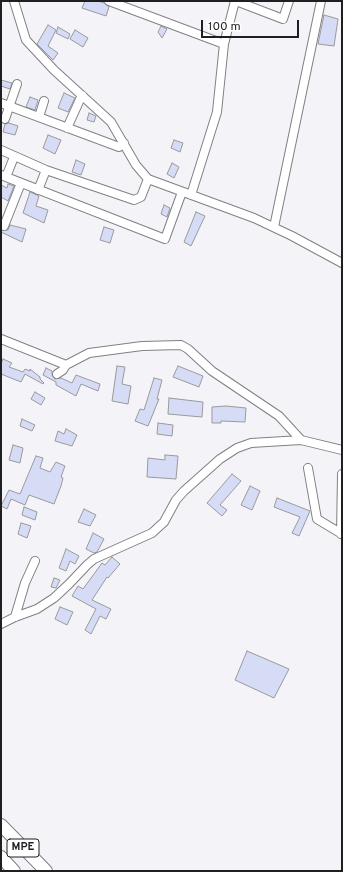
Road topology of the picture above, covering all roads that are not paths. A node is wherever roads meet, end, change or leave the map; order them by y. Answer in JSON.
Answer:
{"nodes":[{"id":1,"x":14,"y":1,"type":"edge"},
{"id":2,"x":109,"y":1,"type":"edge"},
{"id":3,"x":235,"y":1,"type":"edge"},
{"id":4,"x":289,"y":1,"type":"edge"},
{"id":5,"x":321,"y":1,"type":"edge"},
{"id":6,"x":224,"y":44,"type":"junction"},
{"id":7,"x":17,"y":84,"type":"dead end"},
{"id":8,"x":82,"y":95,"type":"junction"},
{"id":9,"x":44,"y":101,"type":"dead end"},
{"id":10,"x":1,"y":103,"type":"edge"},
{"id":11,"x":10,"y":106,"type":"junction"},
{"id":12,"x":39,"y":117,"type":"junction"},
{"id":13,"x":5,"y":119,"type":"dead end"},
{"id":14,"x":67,"y":128,"type":"junction"},
{"id":15,"x":124,"y":143,"type":"junction"},
{"id":16,"x":1,"y":150,"type":"edge"},
{"id":17,"x":14,"y":156,"type":"junction"},
{"id":18,"x":46,"y":170,"type":"junction"},
{"id":19,"x":3,"y":176,"type":"edge"},
{"id":20,"x":148,"y":179,"type":"junction"},
{"id":21,"x":21,"y":183,"type":"junction"},
{"id":22,"x":38,"y":190,"type":"junction"},
{"id":23,"x":182,"y":192,"type":"junction"},
{"id":24,"x":191,"y":195,"type":"junction"},
{"id":25,"x":4,"y":226,"type":"dead end"},
{"id":26,"x":274,"y":227,"type":"junction"},
{"id":27,"x":342,"y":263,"type":"edge"},
{"id":28,"x":1,"y":339,"type":"edge"},
{"id":29,"x":66,"y":365,"type":"junction"},
{"id":30,"x":58,"y":374,"type":"dead end"},
{"id":31,"x":301,"y":440,"type":"junction"},
{"id":32,"x":342,"y":450,"type":"edge"},
{"id":33,"x":308,"y":468,"type":"dead end"},
{"id":34,"x":342,"y":474,"type":"edge"},
{"id":35,"x":342,"y":534,"type":"edge"},
{"id":36,"x":35,"y":561,"type":"dead end"},
{"id":37,"x":15,"y":617,"type":"junction"},
{"id":38,"x":3,"y":622,"type":"edge"},
{"id":39,"x":1,"y":824,"type":"edge"},
{"id":40,"x":1,"y":858,"type":"edge"},
{"id":41,"x":14,"y":871,"type":"edge"},
{"id":42,"x":46,"y":871,"type":"edge"}],
"edges":[{"from":1,"to":8,"type":"street"},
{"from":2,"to":6,"type":"street"},
{"from":3,"to":4,"type":"street"},
{"from":3,"to":6,"type":"street"},
{"from":5,"to":26,"type":"street"},
{"from":6,"to":24,"type":"street"},
{"from":7,"to":11,"type":"street"},
{"from":8,"to":14,"type":"street"},
{"from":8,"to":15,"type":"street"},
{"from":9,"to":12,"type":"street"},
{"from":10,"to":11,"type":"street"},
{"from":11,"to":12,"type":"street"},
{"from":11,"to":13,"type":"street"},
{"from":12,"to":14,"type":"street"},
{"from":14,"to":15,"type":"street"},
{"from":15,"to":20,"type":"street"},
{"from":16,"to":17,"type":"street"},
{"from":17,"to":18,"type":"street"},
{"from":17,"to":19,"type":"street"},
{"from":18,"to":20,"type":"street"},
{"from":18,"to":22,"type":"street"},
{"from":19,"to":21,"type":"street"},
{"from":20,"to":23,"type":"street"},
{"from":21,"to":22,"type":"street"},
{"from":21,"to":25,"type":"street"},
{"from":22,"to":23,"type":"street"},
{"from":23,"to":24,"type":"street"},
{"from":24,"to":26,"type":"street"},
{"from":26,"to":27,"type":"street"},
{"from":28,"to":29,"type":"street"},
{"from":29,"to":30,"type":"street"},
{"from":29,"to":31,"type":"street"},
{"from":31,"to":32,"type":"street"},
{"from":31,"to":37,"type":"street"},
{"from":33,"to":35,"type":"street"},
{"from":34,"to":35,"type":"street"},
{"from":36,"to":37,"type":"street"},
{"from":37,"to":38,"type":"street"},
{"from":39,"to":42,"type":"highway","number":"MPE"},
{"from":40,"to":41,"type":"highway","number":"MPE"}]}
